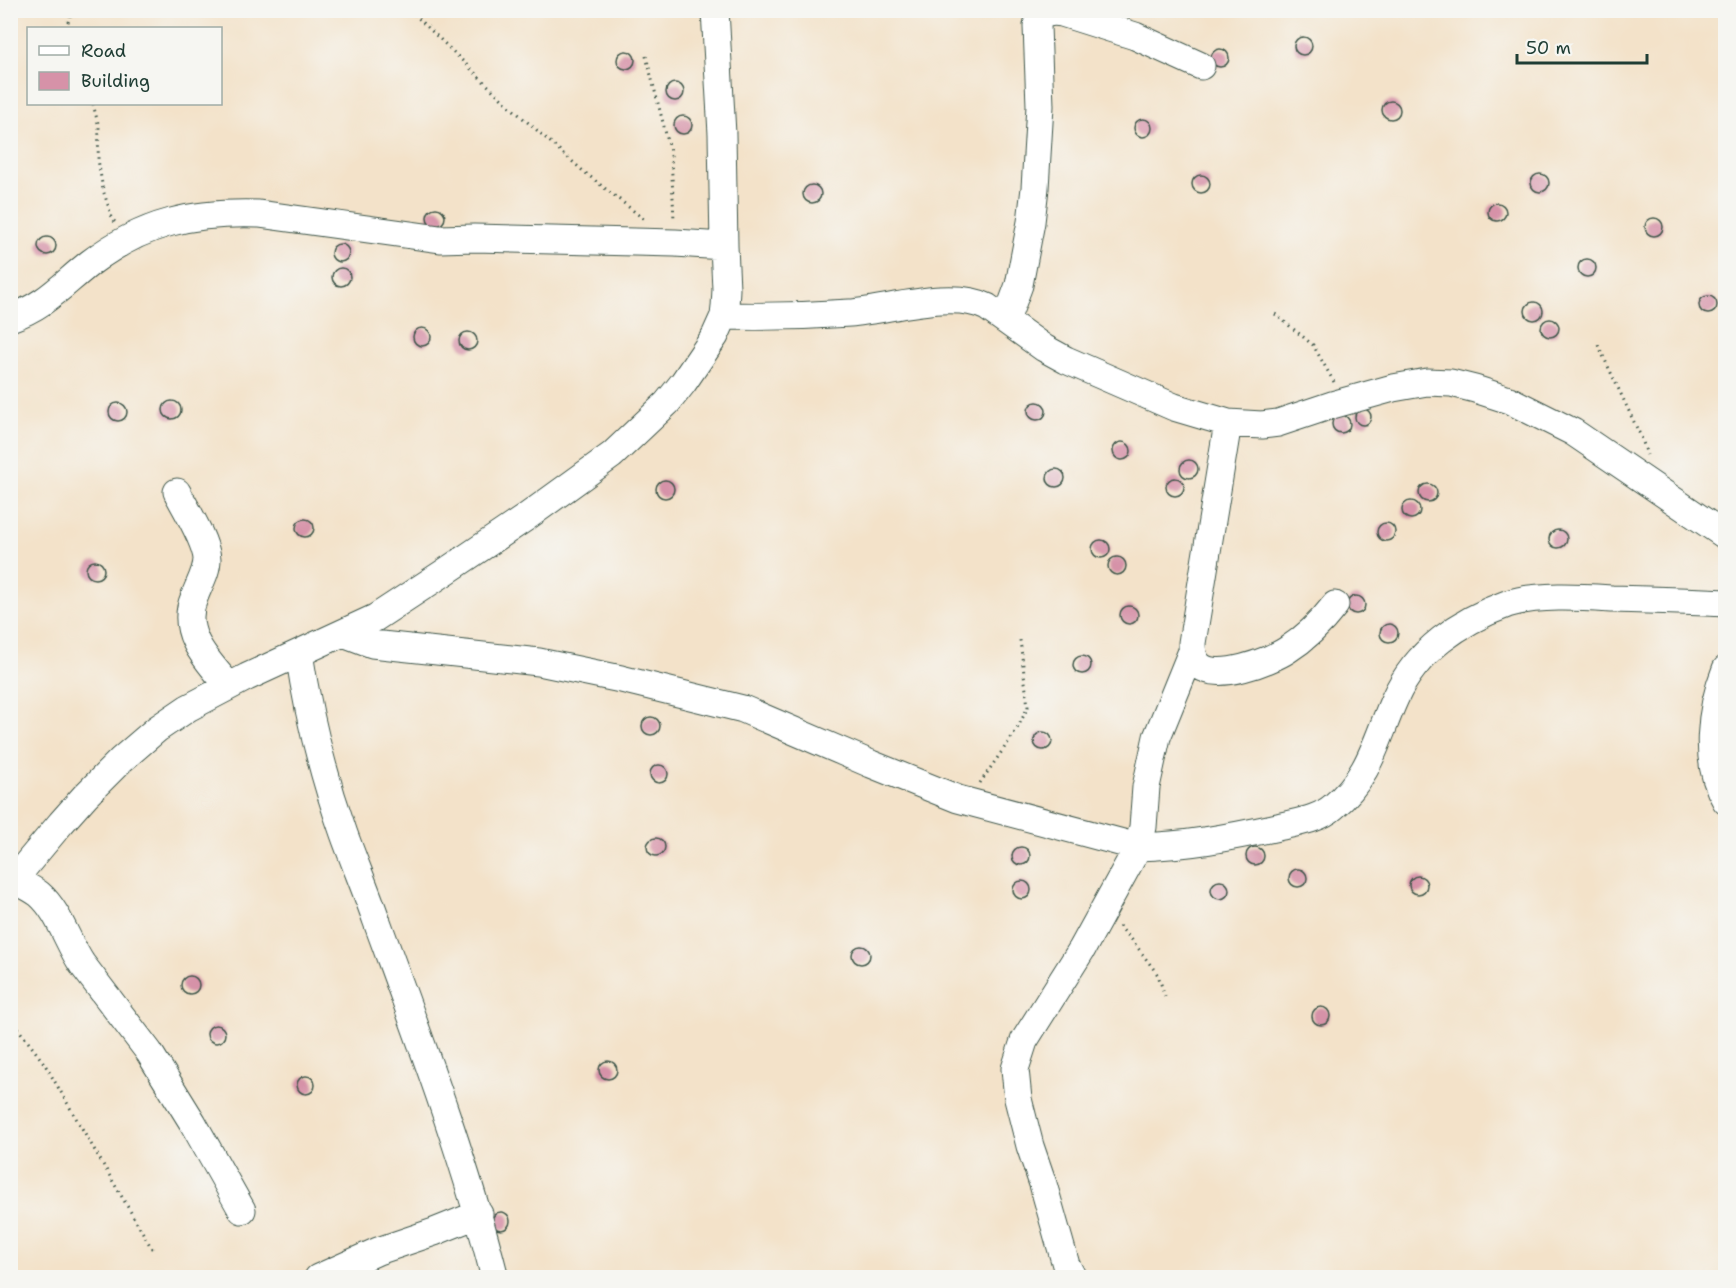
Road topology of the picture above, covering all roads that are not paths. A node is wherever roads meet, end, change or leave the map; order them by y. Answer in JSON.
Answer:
{"nodes":[{"id":1,"x":715,"y":10,"type":"edge"},
{"id":2,"x":1201,"y":66,"type":"dead end"},
{"id":3,"x":723,"y":246,"type":"junction"},
{"id":4,"x":724,"y":316,"type":"junction"},
{"id":5,"x":10,"y":318,"type":"edge"},
{"id":6,"x":1006,"y":320,"type":"junction"},
{"id":7,"x":1228,"y":423,"type":"junction"},
{"id":8,"x":177,"y":492,"type":"dead end"},
{"id":9,"x":1725,"y":536,"type":"edge"},
{"id":10,"x":1725,"y":603,"type":"edge"},
{"id":11,"x":1335,"y":605,"type":"dead end"},
{"id":12,"x":343,"y":633,"type":"junction"},
{"id":13,"x":1192,"y":651,"type":"junction"},
{"id":14,"x":299,"y":653,"type":"junction"},
{"id":15,"x":1725,"y":669,"type":"edge"},
{"id":16,"x":229,"y":686,"type":"junction"},
{"id":17,"x":1725,"y":801,"type":"edge"},
{"id":18,"x":1138,"y":847,"type":"junction"},
{"id":19,"x":12,"y":882,"type":"edge"},
{"id":20,"x":243,"y":1210,"type":"dead end"},
{"id":21,"x":478,"y":1214,"type":"junction"},
{"id":22,"x":318,"y":1278,"type":"edge"},
{"id":23,"x":495,"y":1278,"type":"edge"},
{"id":24,"x":1073,"y":1278,"type":"edge"}],
"edges":[{"from":1,"to":3,"type":"street"},
{"from":2,"to":6,"type":"street"},
{"from":3,"to":4,"type":"street"},
{"from":3,"to":5,"type":"street"},
{"from":4,"to":6,"type":"street"},
{"from":4,"to":12,"type":"street"},
{"from":6,"to":7,"type":"street"},
{"from":7,"to":9,"type":"street"},
{"from":7,"to":13,"type":"street"},
{"from":8,"to":16,"type":"street"},
{"from":10,"to":18,"type":"street"},
{"from":11,"to":13,"type":"street"},
{"from":12,"to":14,"type":"street"},
{"from":12,"to":18,"type":"street"},
{"from":13,"to":18,"type":"street"},
{"from":14,"to":16,"type":"street"},
{"from":14,"to":21,"type":"street"},
{"from":15,"to":17,"type":"street"},
{"from":16,"to":19,"type":"street"},
{"from":18,"to":24,"type":"street"},
{"from":19,"to":20,"type":"street"},
{"from":21,"to":22,"type":"street"},
{"from":21,"to":23,"type":"street"}]}
